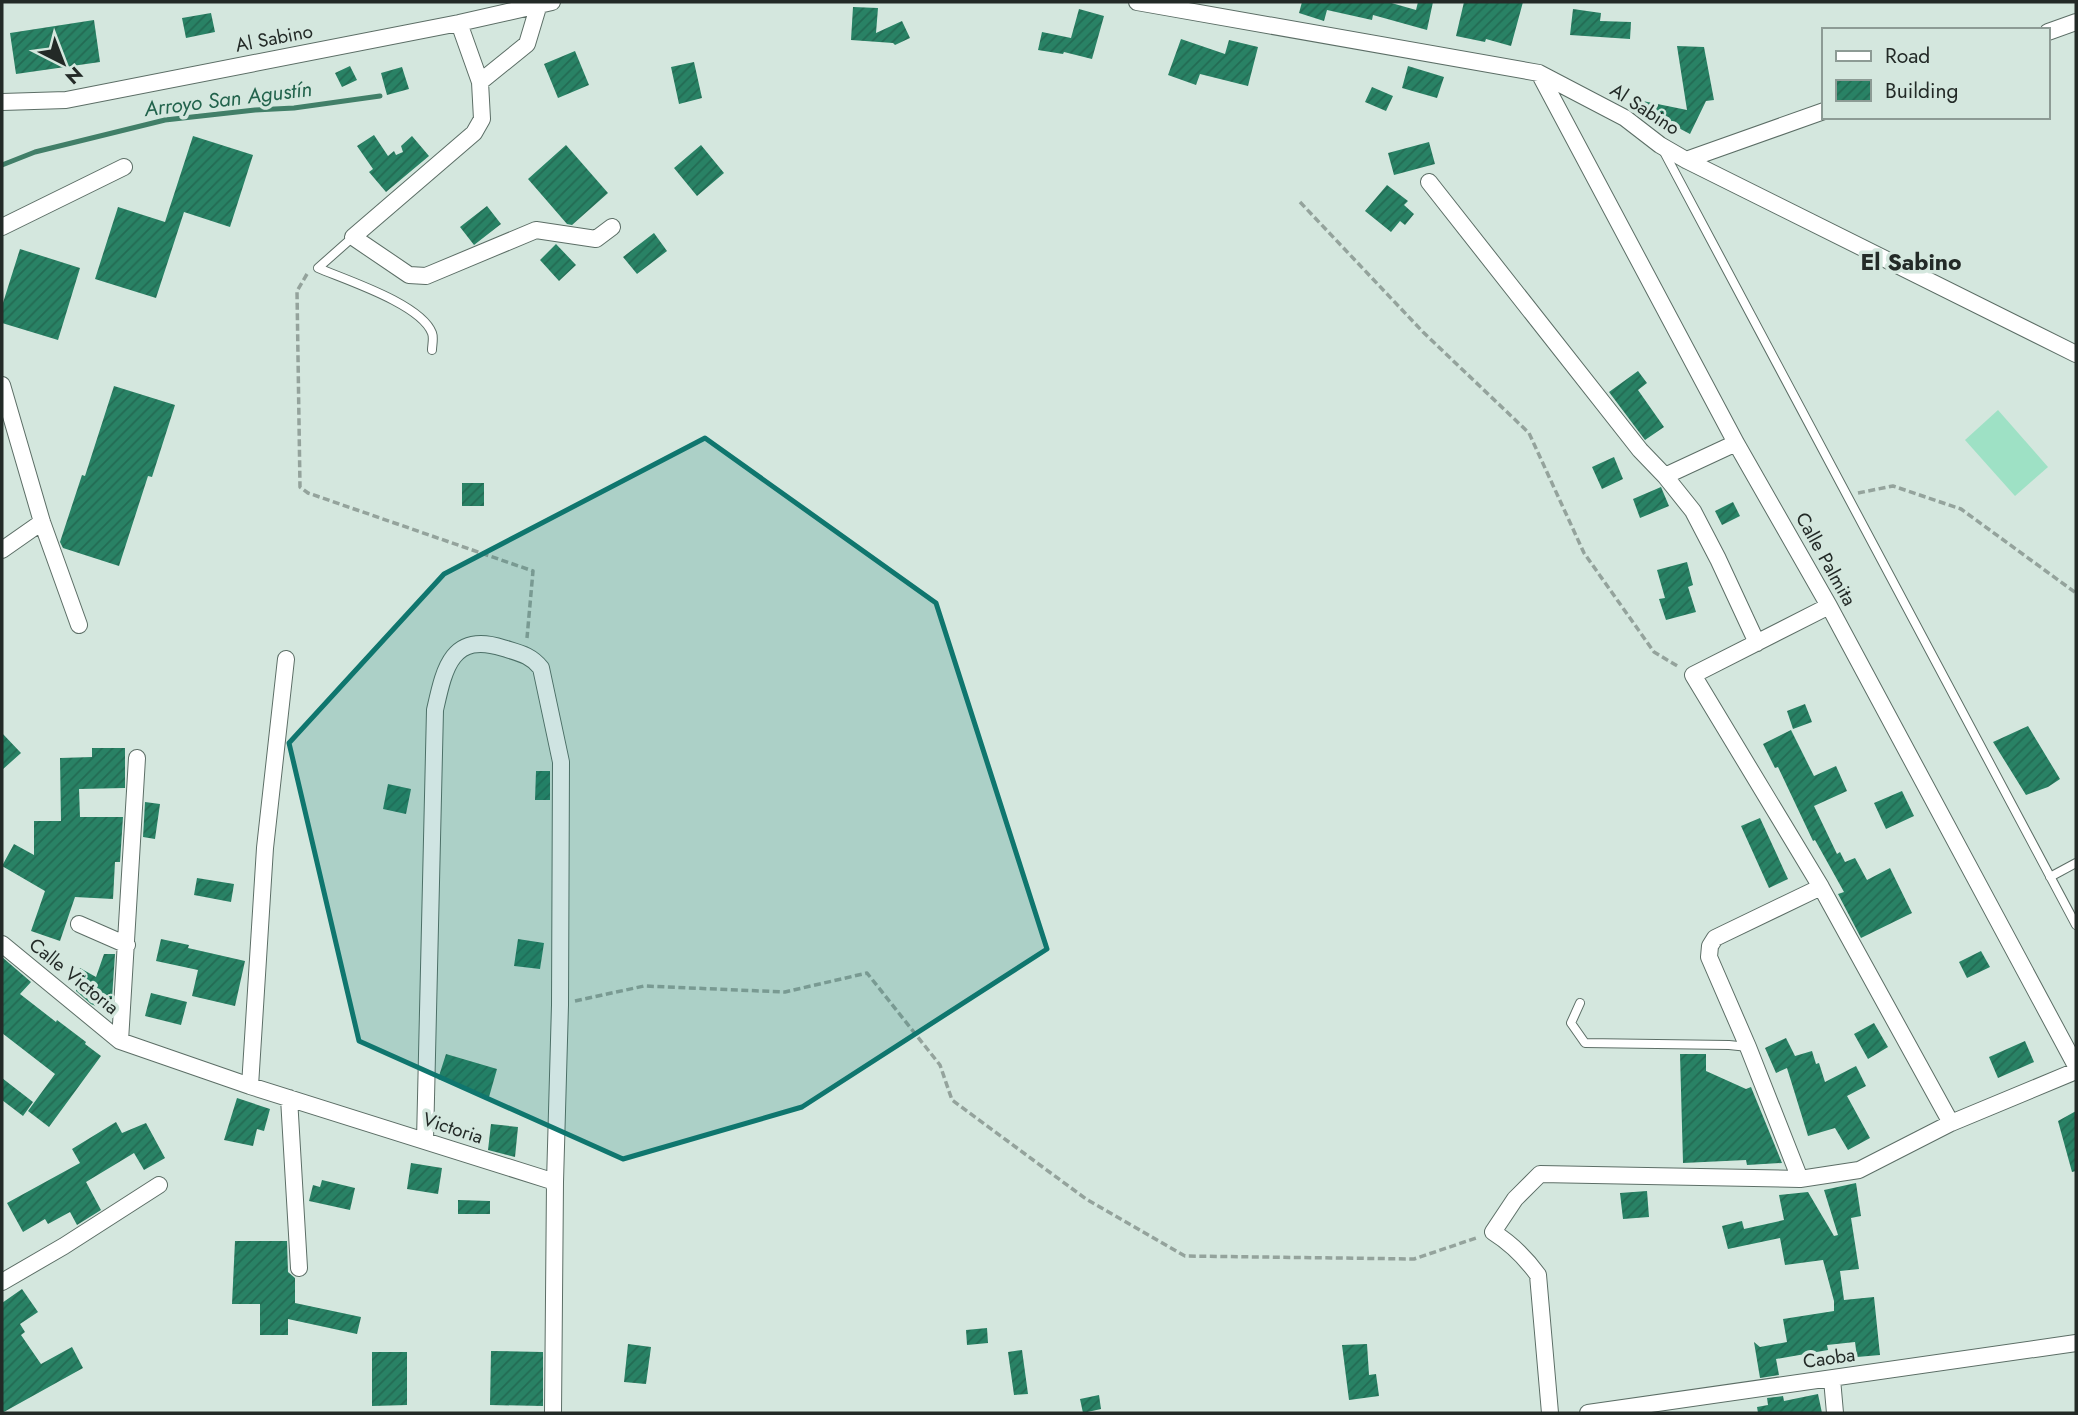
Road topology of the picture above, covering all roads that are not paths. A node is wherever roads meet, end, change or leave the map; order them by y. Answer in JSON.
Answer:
{"nodes":[{"id":1,"x":1137,"y":2,"type":"edge"},
{"id":2,"x":545,"y":3,"type":"edge"},
{"id":3,"x":1156,"y":3,"type":"edge"},
{"id":4,"x":2076,"y":22,"type":"edge"},
{"id":5,"x":459,"y":23,"type":"junction"},
{"id":6,"x":2050,"y":31,"type":"edge"},
{"id":7,"x":1539,"y":73,"type":"junction"},
{"id":8,"x":480,"y":82,"type":"junction"},
{"id":9,"x":2,"y":102,"type":"edge"},
{"id":10,"x":1822,"y":112,"type":"edge"},
{"id":11,"x":1660,"y":145,"type":"junction"},
{"id":12,"x":1686,"y":160,"type":"junction"},
{"id":13,"x":124,"y":167,"type":"dead end"},
{"id":14,"x":1429,"y":181,"type":"dead end"},
{"id":15,"x":2,"y":226,"type":"edge"},
{"id":16,"x":612,"y":227,"type":"dead end"},
{"id":17,"x":353,"y":237,"type":"junction"},
{"id":18,"x":432,"y":350,"type":"dead end"},
{"id":19,"x":2076,"y":355,"type":"edge"},
{"id":20,"x":2,"y":385,"type":"edge"},
{"id":21,"x":5,"y":414,"type":"edge"},
{"id":22,"x":1736,"y":443,"type":"junction"},
{"id":23,"x":1665,"y":476,"type":"junction"},
{"id":24,"x":42,"y":522,"type":"junction"},
{"id":25,"x":2,"y":550,"type":"edge"},
{"id":26,"x":1829,"y":606,"type":"junction"},
{"id":27,"x":79,"y":625,"type":"dead end"},
{"id":28,"x":1757,"y":643,"type":"junction"},
{"id":29,"x":286,"y":659,"type":"dead end"},
{"id":30,"x":137,"y":758,"type":"dead end"},
{"id":31,"x":2076,"y":863,"type":"edge"},
{"id":32,"x":2050,"y":877,"type":"junction"},
{"id":33,"x":1821,"y":887,"type":"junction"},
{"id":34,"x":79,"y":924,"type":"dead end"},
{"id":35,"x":2076,"y":925,"type":"edge"},
{"id":36,"x":2,"y":944,"type":"edge"},
{"id":37,"x":127,"y":945,"type":"junction"},
{"id":38,"x":1580,"y":1003,"type":"dead end"},
{"id":39,"x":120,"y":1041,"type":"junction"},
{"id":40,"x":1748,"y":1047,"type":"junction"},
{"id":41,"x":2076,"y":1068,"type":"edge"},
{"id":42,"x":250,"y":1086,"type":"junction"},
{"id":43,"x":289,"y":1098,"type":"junction"},
{"id":44,"x":1951,"y":1123,"type":"junction"},
{"id":45,"x":425,"y":1141,"type":"junction"},
{"id":46,"x":1800,"y":1180,"type":"junction"},
{"id":47,"x":555,"y":1182,"type":"junction"},
{"id":48,"x":159,"y":1185,"type":"dead end"},
{"id":49,"x":299,"y":1268,"type":"dead end"},
{"id":50,"x":2,"y":1282,"type":"edge"},
{"id":51,"x":2076,"y":1343,"type":"edge"},
{"id":52,"x":1832,"y":1379,"type":"junction"},
{"id":53,"x":553,"y":1413,"type":"edge"},
{"id":54,"x":1550,"y":1413,"type":"edge"},
{"id":55,"x":1588,"y":1413,"type":"edge"},
{"id":56,"x":1835,"y":1413,"type":"edge"}],
"edges":[{"from":1,"to":3,"type":"street","name":"Al Sabino"},
{"from":2,"to":5,"type":"street","name":"Al Sabino"},
{"from":2,"to":8,"type":"street"},
{"from":3,"to":7,"type":"street","name":"Al Sabino"},
{"from":4,"to":6,"type":"street"},
{"from":5,"to":8,"type":"street"},
{"from":5,"to":9,"type":"street","name":"Al Sabino"},
{"from":7,"to":11,"type":"street","name":"Al Sabino"},
{"from":7,"to":22,"type":"street","name":"Calle Palmita"},
{"from":8,"to":17,"type":"street"},
{"from":10,"to":12,"type":"street"},
{"from":11,"to":12,"type":"street","name":"Al Sabino"},
{"from":11,"to":32,"type":"lane"},
{"from":12,"to":19,"type":"street","name":"Al Sabino"},
{"from":13,"to":15,"type":"street"},
{"from":14,"to":23,"type":"street"},
{"from":16,"to":17,"type":"street"},
{"from":17,"to":18,"type":"lane"},
{"from":20,"to":21,"type":"street"},
{"from":21,"to":24,"type":"street"},
{"from":22,"to":23,"type":"street"},
{"from":22,"to":26,"type":"street","name":"Calle Palmita"},
{"from":23,"to":28,"type":"street"},
{"from":24,"to":25,"type":"street"},
{"from":24,"to":27,"type":"street"},
{"from":26,"to":28,"type":"street"},
{"from":26,"to":41,"type":"street","name":"Calle Palmita"},
{"from":28,"to":33,"type":"street"},
{"from":29,"to":42,"type":"street"},
{"from":30,"to":37,"type":"street"},
{"from":31,"to":32,"type":"lane"},
{"from":32,"to":35,"type":"lane"},
{"from":33,"to":40,"type":"street"},
{"from":33,"to":44,"type":"street"},
{"from":34,"to":37,"type":"street"},
{"from":36,"to":39,"type":"street","name":"Calle Victoria"},
{"from":37,"to":39,"type":"street"},
{"from":38,"to":40,"type":"lane"},
{"from":39,"to":42,"type":"street","name":"Victoria"},
{"from":40,"to":46,"type":"street"},
{"from":41,"to":44,"type":"street"},
{"from":42,"to":43,"type":"street","name":"Victoria"},
{"from":43,"to":45,"type":"street","name":"Victoria"},
{"from":43,"to":49,"type":"street"},
{"from":44,"to":46,"type":"street"},
{"from":45,"to":47,"type":"street","name":"Victoria"},
{"from":45,"to":47,"type":"street"},
{"from":46,"to":54,"type":"street"},
{"from":47,"to":53,"type":"street"},
{"from":48,"to":50,"type":"street"},
{"from":51,"to":52,"type":"street","name":"Caoba"},
{"from":52,"to":55,"type":"street","name":"Caoba"},
{"from":52,"to":56,"type":"street"}]}
